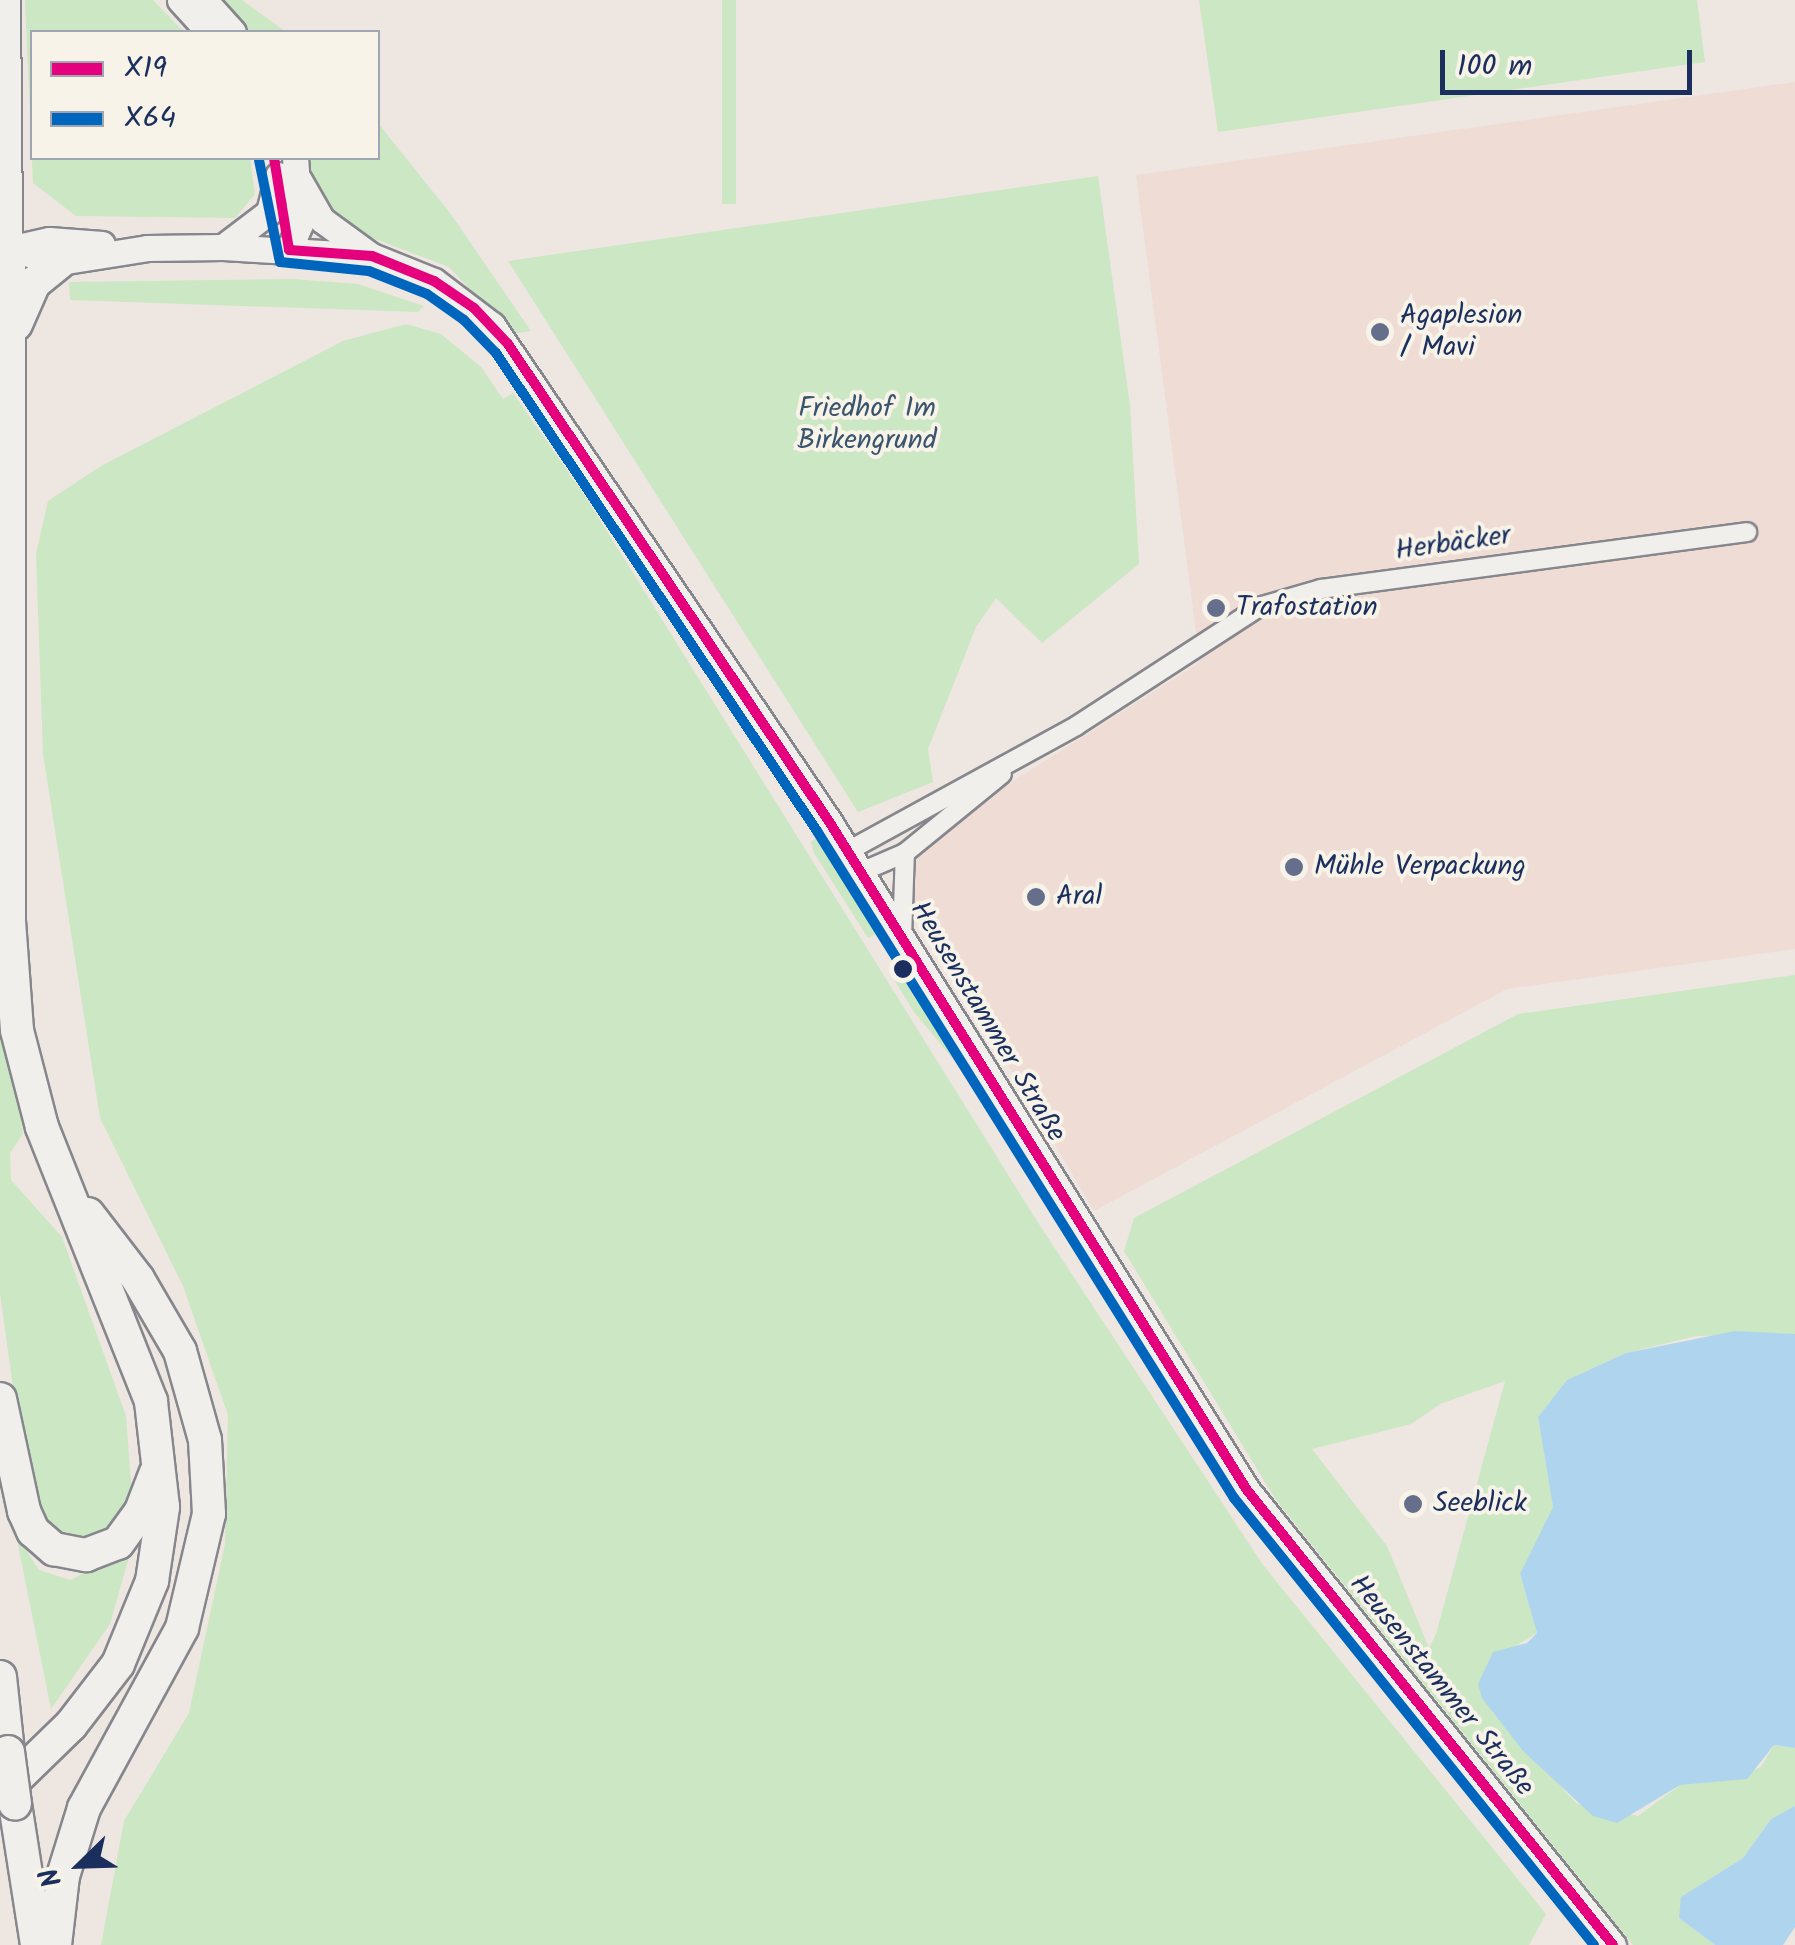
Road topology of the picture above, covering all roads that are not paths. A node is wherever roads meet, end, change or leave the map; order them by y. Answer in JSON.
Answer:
{"nodes":[{"id":1,"x":7,"y":0,"type":"edge"},
{"id":2,"x":180,"y":0,"type":"edge"},
{"id":3,"x":204,"y":0,"type":"edge"},
{"id":4,"x":207,"y":30,"type":"edge"},
{"id":5,"x":231,"y":30,"type":"edge"},
{"id":6,"x":287,"y":168,"type":"edge"},
{"id":7,"x":10,"y":200,"type":"junction"},
{"id":8,"x":223,"y":246,"type":"junction"},
{"id":9,"x":9,"y":249,"type":"junction"},
{"id":10,"x":289,"y":250,"type":"junction"},
{"id":11,"x":54,"y":251,"type":"junction"},
{"id":12,"x":372,"y":256,"type":"junction"},
{"id":13,"x":11,"y":338,"type":"junction"},
{"id":14,"x":1746,"y":532,"type":"dead end"},
{"id":15,"x":1008,"y":765,"type":"junction"},
{"id":16,"x":905,"y":853,"type":"junction"},
{"id":17,"x":854,"y":862,"type":"junction"},
{"id":18,"x":902,"y":937,"type":"junction"},
{"id":19,"x":59,"y":1174,"type":"junction"},
{"id":20,"x":0,"y":1399,"type":"edge"},
{"id":21,"x":162,"y":1456,"type":"junction"},
{"id":22,"x":0,"y":1677,"type":"edge"},
{"id":23,"x":8,"y":1799,"type":"edge"},
{"id":24,"x":37,"y":1945,"type":"edge"},
{"id":25,"x":55,"y":1945,"type":"edge"},
{"id":26,"x":1613,"y":1945,"type":"edge"}],
"edges":[{"from":1,"to":7,"type":"main road"},
{"from":2,"to":4,"type":"main road"},
{"from":3,"to":5,"type":"main road"},
{"from":6,"to":8,"type":"main road"},
{"from":6,"to":10,"type":"main road"},
{"from":6,"to":12,"type":"main road"},
{"from":7,"to":9,"type":"main road"},
{"from":7,"to":11,"type":"main road"},
{"from":8,"to":10,"type":"main road","name":"Heusenstammer Straße"},
{"from":8,"to":11,"type":"main road","name":"Heusenstammer Straße"},
{"from":9,"to":11,"type":"main road"},
{"from":9,"to":13,"type":"highway"},
{"from":10,"to":12,"type":"main road","name":"Heusenstammer Straße"},
{"from":11,"to":13,"type":"highway"},
{"from":12,"to":17,"type":"main road","name":"Heusenstammer Straße"},
{"from":13,"to":19,"type":"highway"},
{"from":14,"to":15,"type":"street","name":"Herbäcker"},
{"from":15,"to":16,"type":"street"},
{"from":15,"to":17,"type":"street"},
{"from":16,"to":17,"type":"street"},
{"from":16,"to":18,"type":"street"},
{"from":17,"to":18,"type":"main road","name":"Heusenstammer Straße"},
{"from":18,"to":26,"type":"main road","name":"Heusenstammer Straße"},
{"from":19,"to":21,"type":"highway"},
{"from":19,"to":25,"type":"highway"},
{"from":20,"to":21,"type":"highway"},
{"from":21,"to":23,"type":"highway"},
{"from":22,"to":23,"type":"highway","bridge":true},
{"from":23,"to":24,"type":"highway"}]}
